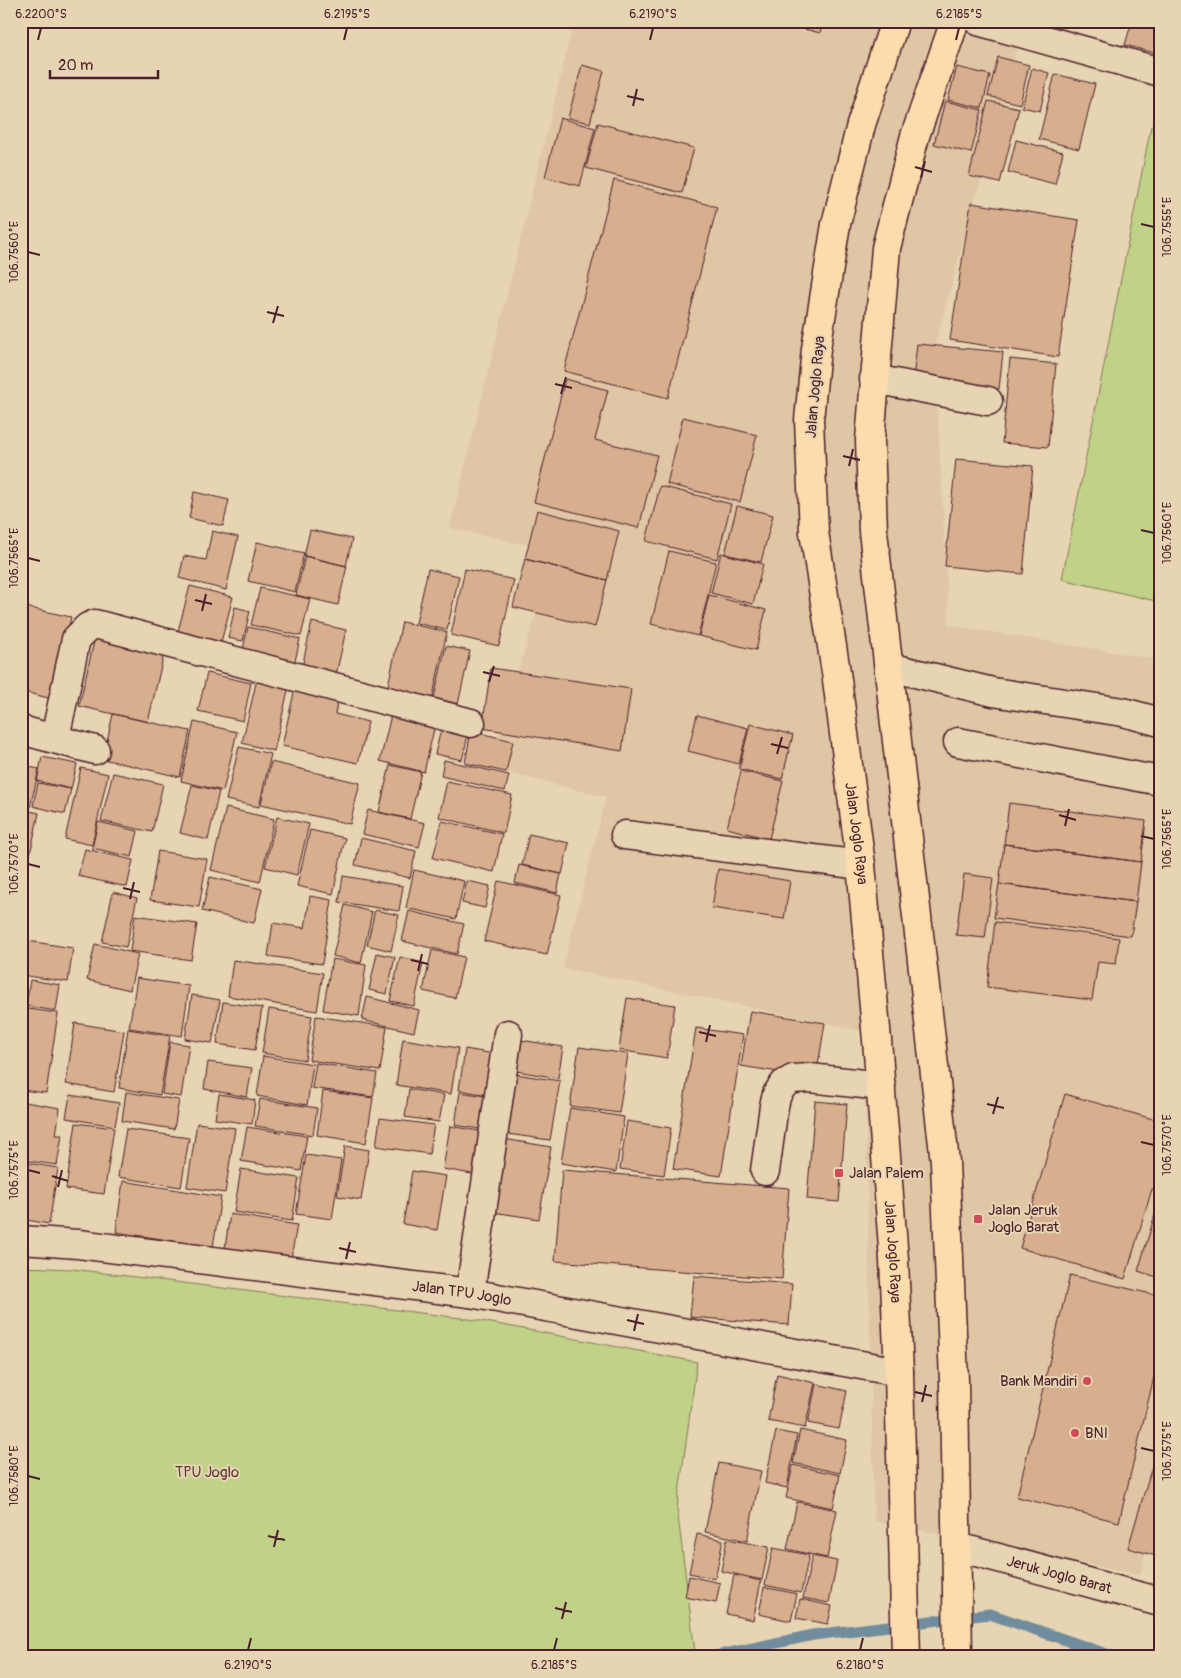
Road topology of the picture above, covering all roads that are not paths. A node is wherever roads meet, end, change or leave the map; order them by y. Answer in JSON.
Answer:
{"nodes":[{"id":1,"x":895,"y":21,"type":"edge"},
{"id":2,"x":955,"y":21,"type":"edge"},
{"id":3,"x":978,"y":21,"type":"edge"},
{"id":4,"x":1160,"y":72,"type":"edge"},
{"id":5,"x":874,"y":379,"type":"junction"},
{"id":6,"x":988,"y":400,"type":"dead end"},
{"id":7,"x":890,"y":667,"type":"junction"},
{"id":8,"x":1160,"y":722,"type":"edge"},
{"id":9,"x":471,"y":723,"type":"dead end"},
{"id":10,"x":21,"y":730,"type":"edge"},
{"id":11,"x":55,"y":738,"type":"junction"},
{"id":12,"x":958,"y":742,"type":"dead end"},
{"id":13,"x":95,"y":750,"type":"dead end"},
{"id":14,"x":1160,"y":781,"type":"edge"},
{"id":15,"x":625,"y":835,"type":"dead end"},
{"id":16,"x":860,"y":864,"type":"junction"},
{"id":17,"x":508,"y":1034,"type":"dead end"},
{"id":18,"x":880,"y":1086,"type":"junction"},
{"id":19,"x":765,"y":1170,"type":"dead end"},
{"id":20,"x":21,"y":1240,"type":"edge"},
{"id":21,"x":470,"y":1293,"type":"junction"},
{"id":22,"x":898,"y":1372,"type":"junction"},
{"id":23,"x":958,"y":1560,"type":"junction"},
{"id":24,"x":1160,"y":1602,"type":"edge"},
{"id":25,"x":906,"y":1651,"type":"edge"},
{"id":26,"x":958,"y":1656,"type":"edge"}],
"edges":[{"from":1,"to":16,"type":"main road","name":"Jalan Joglo Raya"},
{"from":2,"to":5,"type":"main road"},
{"from":3,"to":4,"type":"street"},
{"from":5,"to":6,"type":"street"},
{"from":5,"to":7,"type":"main road"},
{"from":7,"to":8,"type":"street"},
{"from":7,"to":23,"type":"main road"},
{"from":9,"to":11,"type":"street"},
{"from":10,"to":11,"type":"street"},
{"from":11,"to":13,"type":"street"},
{"from":12,"to":14,"type":"street"},
{"from":15,"to":16,"type":"street"},
{"from":16,"to":18,"type":"main road","name":"Jalan Joglo Raya"},
{"from":17,"to":21,"type":"street"},
{"from":18,"to":19,"type":"street"},
{"from":18,"to":22,"type":"main road","name":"Jalan Joglo Raya"},
{"from":20,"to":21,"type":"street","name":"Jalan TPU Joglo"},
{"from":21,"to":22,"type":"street","name":"Jalan TPU Joglo"},
{"from":22,"to":25,"type":"main road","name":"Jalan Joglo Raya"},
{"from":23,"to":24,"type":"street","name":"Jeruk Joglo Barat"},
{"from":23,"to":26,"type":"main road"}]}
